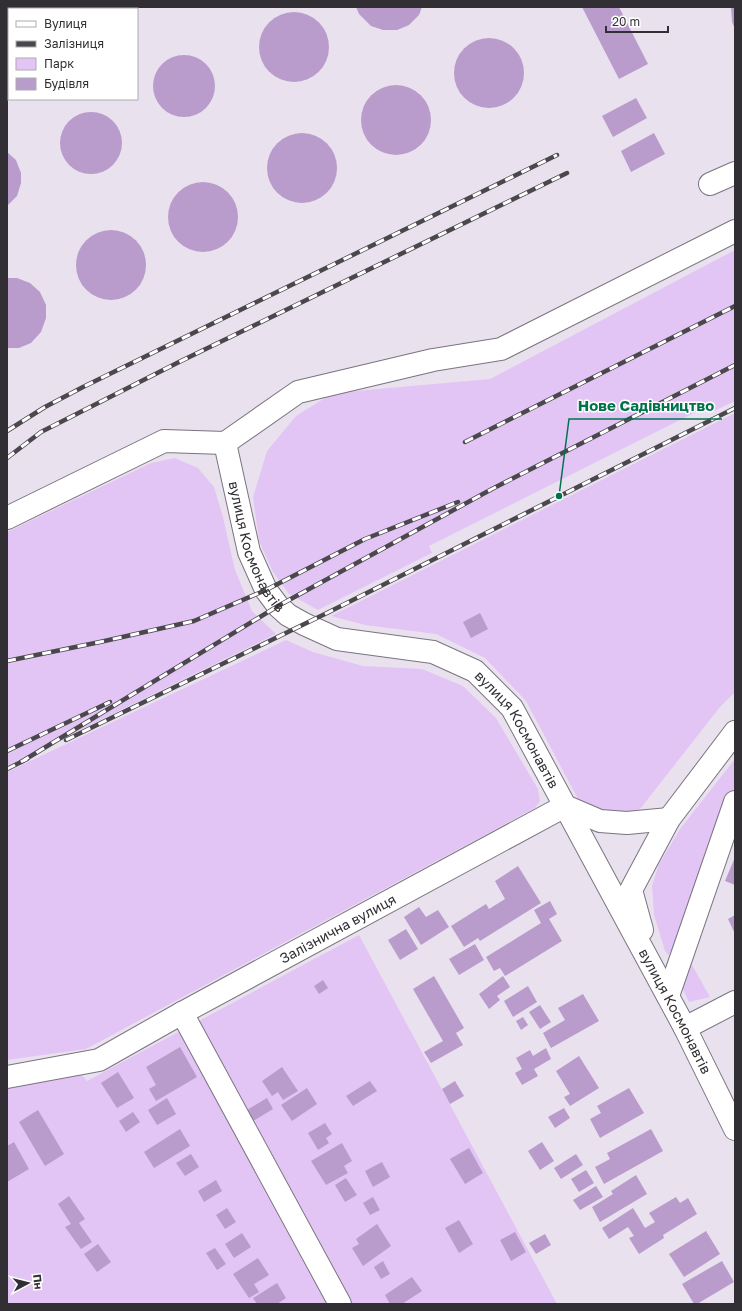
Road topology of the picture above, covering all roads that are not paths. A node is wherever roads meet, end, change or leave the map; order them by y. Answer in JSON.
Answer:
{"nodes":[{"id":1,"x":735,"y":173,"type":"edge"},
{"id":2,"x":710,"y":184,"type":"dead end"},
{"id":3,"x":735,"y":231,"type":"edge"},
{"id":4,"x":225,"y":443,"type":"junction"},
{"id":5,"x":7,"y":518,"type":"edge"},
{"id":6,"x":735,"y":732,"type":"edge"},
{"id":7,"x":735,"y":802,"type":"edge"},
{"id":8,"x":565,"y":806,"type":"junction"},
{"id":9,"x":669,"y":819,"type":"junction"},
{"id":10,"x":650,"y":962,"type":"junction"},
{"id":11,"x":668,"y":996,"type":"junction"},
{"id":12,"x":735,"y":1002,"type":"edge"},
{"id":13,"x":182,"y":1013,"type":"junction"},
{"id":14,"x":685,"y":1028,"type":"junction"},
{"id":15,"x":7,"y":1077,"type":"edge"},
{"id":16,"x":735,"y":1129,"type":"edge"},
{"id":17,"x":340,"y":1304,"type":"edge"}],
"edges":[{"from":1,"to":2,"type":"street"},
{"from":3,"to":4,"type":"street"},
{"from":4,"to":5,"type":"street"},
{"from":4,"to":8,"type":"street","name":"вулиця Космонавтів"},
{"from":6,"to":9,"type":"street"},
{"from":7,"to":11,"type":"street"},
{"from":8,"to":9,"type":"street"},
{"from":8,"to":10,"type":"street","name":"вулиця Космонавтів"},
{"from":8,"to":13,"type":"street","name":"Залізнична вулиця"},
{"from":9,"to":10,"type":"street"},
{"from":10,"to":11,"type":"street","name":"вулиця Космонавтів"},
{"from":11,"to":14,"type":"street","name":"вулиця Космонавтів"},
{"from":12,"to":14,"type":"street"},
{"from":13,"to":15,"type":"street","name":"Залізнична вулиця"},
{"from":13,"to":17,"type":"street"},
{"from":14,"to":16,"type":"street","name":"вулиця Космонавтів"}]}
